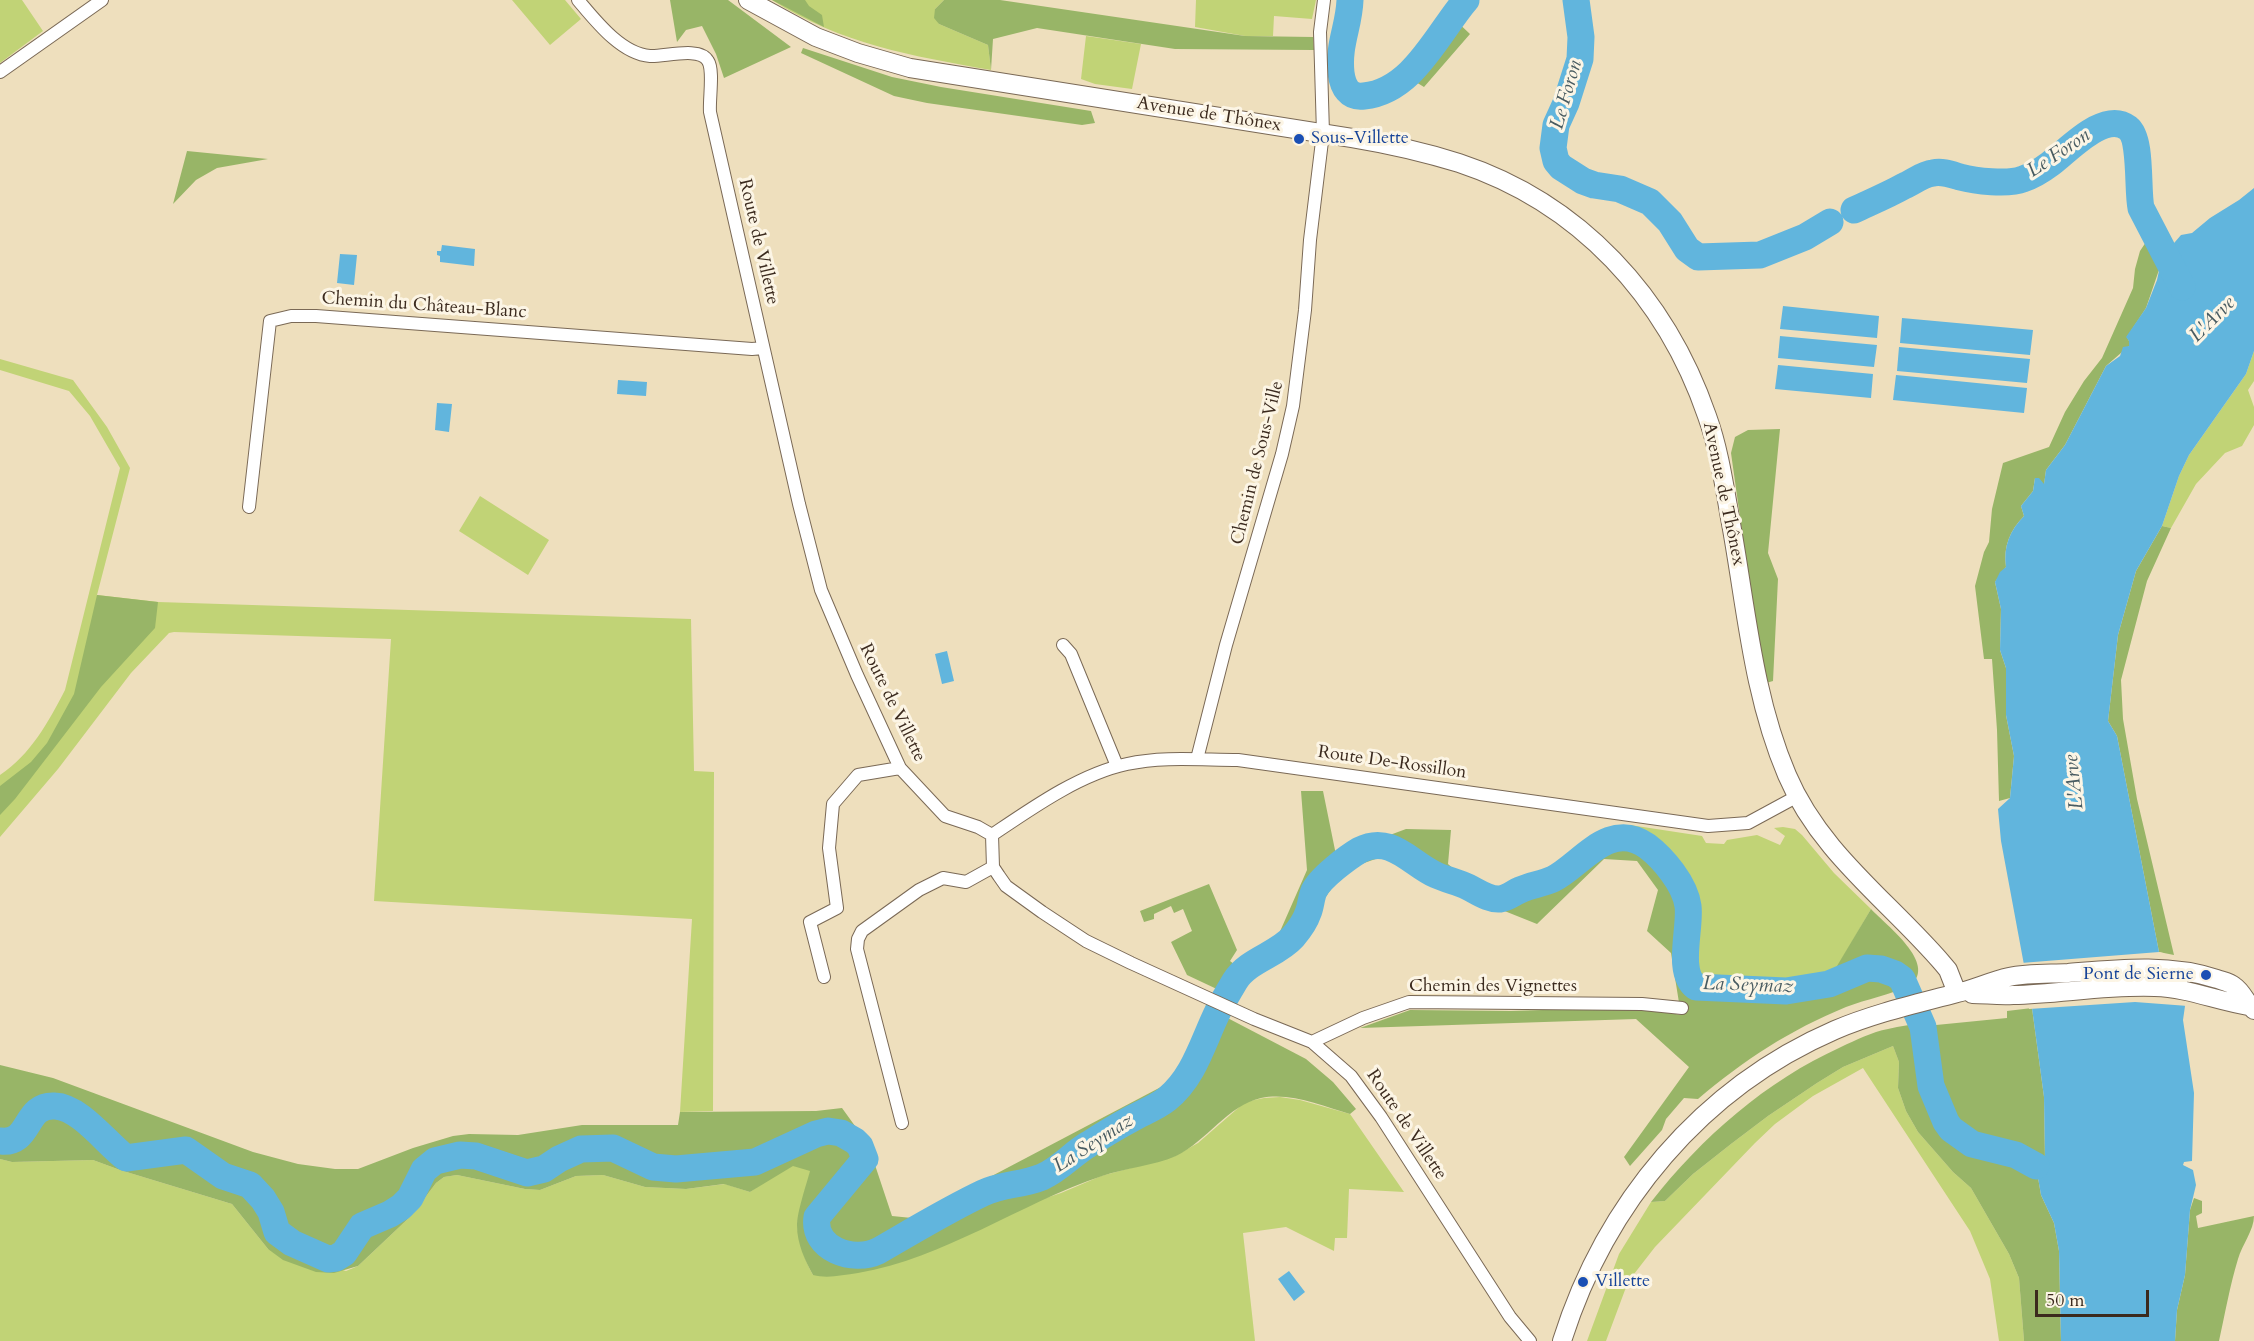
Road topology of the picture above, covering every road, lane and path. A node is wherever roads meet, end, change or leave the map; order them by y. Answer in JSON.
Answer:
{"nodes":[{"id":1,"x":102,"y":0,"type":"edge"},
{"id":2,"x":578,"y":0,"type":"edge"},
{"id":3,"x":748,"y":0,"type":"edge"},
{"id":4,"x":1324,"y":0,"type":"edge"},
{"id":5,"x":0,"y":72,"type":"edge"},
{"id":6,"x":1323,"y":133,"type":"junction"},
{"id":7,"x":763,"y":348,"type":"junction"},
{"id":8,"x":249,"y":507,"type":"dead end"},
{"id":9,"x":1063,"y":645,"type":"dead end"},
{"id":10,"x":1197,"y":759,"type":"junction"},
{"id":11,"x":1118,"y":766,"type":"junction"},
{"id":12,"x":900,"y":768,"type":"junction"},
{"id":13,"x":1796,"y":796,"type":"junction"},
{"id":14,"x":992,"y":835,"type":"junction"},
{"id":15,"x":993,"y":867,"type":"junction"},
{"id":16,"x":824,"y":977,"type":"dead end"},
{"id":17,"x":1949,"y":995,"type":"junction"},
{"id":18,"x":2247,"y":1004,"type":"edge"},
{"id":19,"x":1682,"y":1008,"type":"dead end"},
{"id":20,"x":1312,"y":1042,"type":"junction"},
{"id":21,"x":902,"y":1123,"type":"dead end"},
{"id":22,"x":1530,"y":1341,"type":"edge"},
{"id":23,"x":1562,"y":1341,"type":"edge"}],
"edges":[{"from":1,"to":5,"type":"street"},
{"from":2,"to":7,"type":"street","name":"Route de Villette"},
{"from":3,"to":6,"type":"main road","name":"Avenue de Thônex"},
{"from":4,"to":6,"type":"street","name":"Chemin de Sous-Ville"},
{"from":6,"to":10,"type":"street","name":"Chemin de Sous-Ville"},
{"from":6,"to":13,"type":"main road","name":"Avenue de Thônex"},
{"from":7,"to":8,"type":"street","name":"Chemin du Château-Blanc"},
{"from":7,"to":12,"type":"street","name":"Route de Villette"},
{"from":9,"to":11,"type":"street"},
{"from":10,"to":11,"type":"street","name":"Route De-Rossillon"},
{"from":10,"to":13,"type":"street","name":"Route De-Rossillon"},
{"from":11,"to":14,"type":"street","name":"Route De-Rossillon"},
{"from":12,"to":14,"type":"street","name":"Route de Villette"},
{"from":12,"to":16,"type":"street"},
{"from":13,"to":17,"type":"main road","name":"Avenue de Thônex"},
{"from":14,"to":15,"type":"street"},
{"from":15,"to":20,"type":"street","name":"Route de Villette"},
{"from":15,"to":21,"type":"street"},
{"from":17,"to":18,"type":"main road"},
{"from":17,"to":18,"type":"main road"},
{"from":17,"to":23,"type":"main road"},
{"from":19,"to":20,"type":"street","name":"Chemin des Vignettes"},
{"from":20,"to":22,"type":"street","name":"Route de Villette"}]}
